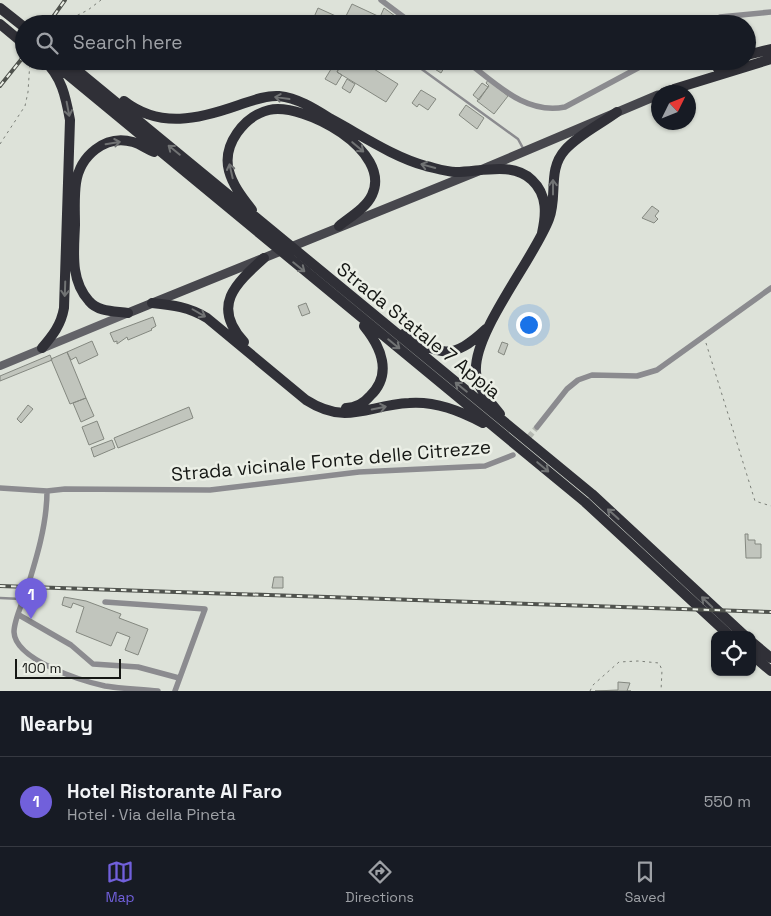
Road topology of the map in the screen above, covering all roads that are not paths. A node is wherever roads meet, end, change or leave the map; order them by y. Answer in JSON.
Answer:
{"nodes":[{"id":1,"x":381,"y":0,"type":"edge"},
{"id":2,"x":0,"y":8,"type":"edge"},
{"id":3,"x":771,"y":12,"type":"edge"},
{"id":4,"x":401,"y":15,"type":"edge"},
{"id":5,"x":740,"y":15,"type":"edge"},
{"id":6,"x":0,"y":18,"type":"edge"},
{"id":7,"x":0,"y":24,"type":"edge"},
{"id":8,"x":15,"y":26,"type":"edge"},
{"id":9,"x":15,"y":27,"type":"edge"},
{"id":10,"x":15,"y":28,"type":"edge"},
{"id":11,"x":771,"y":49,"type":"edge"},
{"id":12,"x":756,"y":56,"type":"edge"},
{"id":13,"x":771,"y":59,"type":"edge"},
{"id":14,"x":756,"y":60,"type":"edge"},
{"id":15,"x":53,"y":70,"type":"edge"},
{"id":16,"x":59,"y":70,"type":"edge"},
{"id":17,"x":76,"y":70,"type":"edge"},
{"id":18,"x":79,"y":70,"type":"edge"},
{"id":19,"x":423,"y":70,"type":"edge"},
{"id":20,"x":478,"y":70,"type":"edge"},
{"id":21,"x":634,"y":70,"type":"edge"},
{"id":22,"x":714,"y":70,"type":"edge"},
{"id":23,"x":722,"y":70,"type":"edge"},
{"id":24,"x":680,"y":85,"type":"edge"},
{"id":25,"x":682,"y":85,"type":"edge"},
{"id":26,"x":651,"y":98,"type":"edge"},
{"id":27,"x":617,"y":112,"type":"junction"},
{"id":28,"x":525,"y":151,"type":"junction"},
{"id":29,"x":167,"y":158,"type":"junction"},
{"id":30,"x":476,"y":172,"type":"junction"},
{"id":31,"x":339,"y":226,"type":"junction"},
{"id":32,"x":260,"y":230,"type":"junction"},
{"id":33,"x":542,"y":233,"type":"junction"},
{"id":34,"x":264,"y":258,"type":"junction"},
{"id":35,"x":320,"y":278,"type":"junction"},
{"id":36,"x":771,"y":288,"type":"edge"},
{"id":37,"x":152,"y":303,"type":"junction"},
{"id":38,"x":349,"y":308,"type":"junction"},
{"id":39,"x":128,"y":313,"type":"junction"},
{"id":40,"x":381,"y":322,"type":"junction"},
{"id":41,"x":490,"y":324,"type":"junction"},
{"id":42,"x":42,"y":348,"type":"junction"},
{"id":43,"x":0,"y":366,"type":"edge"},
{"id":44,"x":538,"y":427,"type":"tunnel mouth"},
{"id":45,"x":508,"y":432,"type":"junction"},
{"id":46,"x":514,"y":455,"type":"tunnel mouth"},
{"id":47,"x":0,"y":488,"type":"edge"},
{"id":48,"x":47,"y":491,"type":"junction"},
{"id":49,"x":645,"y":550,"type":"junction"},
{"id":50,"x":0,"y":598,"type":"edge"},
{"id":51,"x":23,"y":600,"type":"junction"},
{"id":52,"x":105,"y":602,"type":"dead end"},
{"id":53,"x":19,"y":615,"type":"junction"},
{"id":54,"x":725,"y":631,"type":"edge"},
{"id":55,"x":739,"y":631,"type":"edge"},
{"id":56,"x":756,"y":645,"type":"edge"},
{"id":57,"x":756,"y":658,"type":"edge"},
{"id":58,"x":771,"y":658,"type":"edge"},
{"id":59,"x":771,"y":671,"type":"edge"},
{"id":60,"x":180,"y":678,"type":"junction"},
{"id":61,"x":158,"y":691,"type":"edge"},
{"id":62,"x":175,"y":691,"type":"edge"}],
"edges":[{"from":1,"to":4,"type":"street"},
{"from":2,"to":8,"type":"highway"},
{"from":3,"to":5,"type":"street"},
{"from":6,"to":9,"type":"highway"},
{"from":7,"to":10,"type":"highway"},
{"from":11,"to":12,"type":"highway"},
{"from":13,"to":14,"type":"highway"},
{"from":15,"to":42,"type":"highway","one_way":true},
{"from":16,"to":29,"type":"highway","name":"Strada Statale 7 Appia"},
{"from":32,"to":17,"type":"highway","name":"Strada Statale 7 Appia","one_way":true},
{"from":30,"to":18,"type":"highway","one_way":true},
{"from":19,"to":28,"type":"lane"},
{"from":20,"to":21,"type":"street"},
{"from":22,"to":24,"type":"highway"},
{"from":23,"to":25,"type":"highway"},
{"from":26,"to":27,"type":"main road"},
{"from":27,"to":28,"type":"main road"},
{"from":33,"to":27,"type":"highway","one_way":true},
{"from":28,"to":30,"type":"main road"},
{"from":29,"to":32,"type":"highway","name":"Strada Statale 7 Appia"},
{"from":39,"to":29,"type":"highway","one_way":true},
{"from":30,"to":31,"type":"main road"},
{"from":30,"to":33,"type":"highway"},
{"from":32,"to":31,"type":"highway","one_way":true},
{"from":31,"to":34,"type":"main road"},
{"from":32,"to":35,"type":"highway","name":"Strada Statale 7 Appia"},
{"from":33,"to":41,"type":"highway"},
{"from":34,"to":37,"type":"main road"},
{"from":34,"to":38,"type":"highway"},
{"from":35,"to":38,"type":"highway","name":"Strada Statale 7 Appia"},
{"from":35,"to":40,"type":"highway","name":"Strada Statale 7 Appia"},
{"from":36,"to":44,"type":"street"},
{"from":37,"to":39,"type":"main road"},
{"from":37,"to":45,"type":"highway","one_way":true},
{"from":38,"to":45,"type":"highway","name":"Strada Statale 7 Appia","one_way":true},
{"from":39,"to":42,"type":"main road"},
{"from":40,"to":41,"type":"highway"},
{"from":45,"to":40,"type":"highway","name":"Strada Statale 7 Appia","one_way":true},
{"from":41,"to":45,"type":"highway"},
{"from":42,"to":43,"type":"main road"},
{"from":45,"to":49,"type":"highway","name":"Strada Statale 7 Appia"},
{"from":46,"to":48,"type":"street","name":"Strada vicinale Fonte delle Citrezze"},
{"from":47,"to":48,"type":"street","name":"Strada vicinale Fonte delle Citrezze"},
{"from":48,"to":51,"type":"street"},
{"from":49,"to":54,"type":"highway","name":"Strada Statale 7 Appia"},
{"from":55,"to":49,"type":"highway","name":"Strada Statale 7 Appia","one_way":true},
{"from":50,"to":51,"type":"lane"},
{"from":51,"to":53,"type":"street"},
{"from":52,"to":60,"type":"street"},
{"from":53,"to":60,"type":"street"},
{"from":53,"to":61,"type":"street"},
{"from":56,"to":58,"type":"highway"},
{"from":57,"to":59,"type":"highway"},
{"from":60,"to":62,"type":"street"}]}
